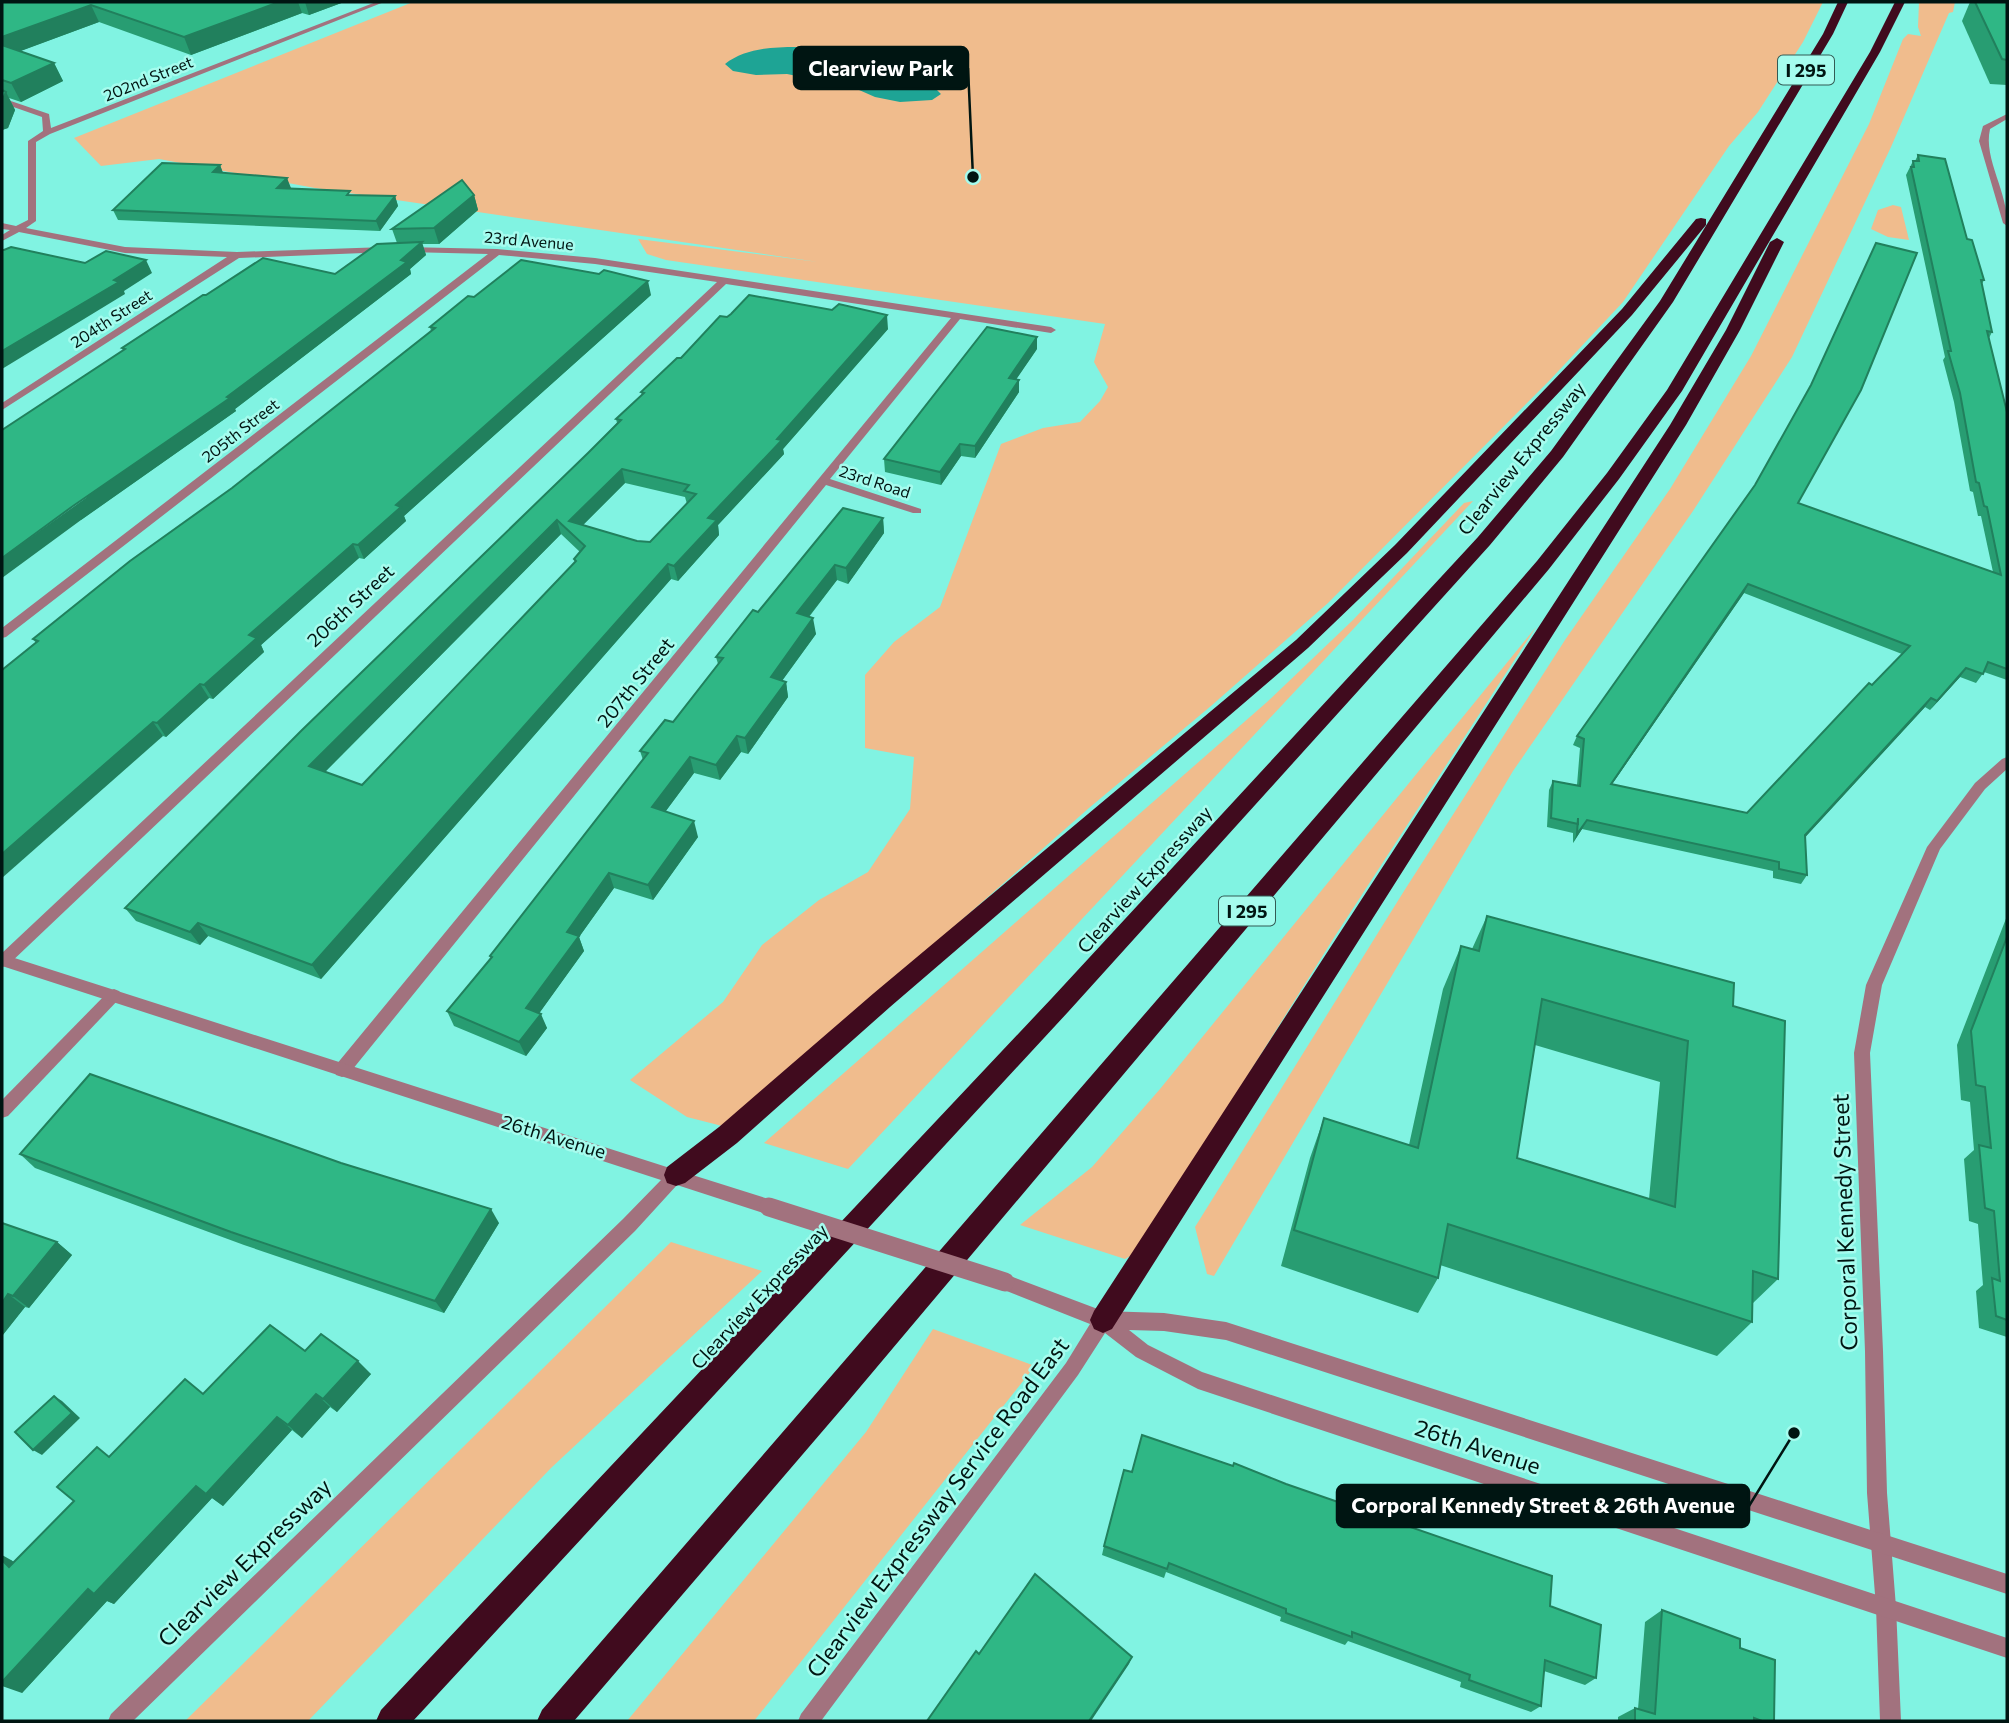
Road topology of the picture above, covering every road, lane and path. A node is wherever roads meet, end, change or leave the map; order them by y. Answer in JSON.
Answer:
{"nodes":[{"id":1,"x":381,"y":2,"type":"edge"},
{"id":2,"x":1843,"y":2,"type":"edge"},
{"id":3,"x":1899,"y":2,"type":"edge"},
{"id":4,"x":1875,"y":52,"type":"junction"},
{"id":5,"x":2,"y":100,"type":"edge"},
{"id":6,"x":2007,"y":116,"type":"edge"},
{"id":7,"x":47,"y":132,"type":"junction"},
{"id":8,"x":1766,"y":137,"type":"junction"},
{"id":9,"x":2007,"y":223,"type":"edge"},
{"id":10,"x":2,"y":226,"type":"edge"},
{"id":11,"x":16,"y":229,"type":"junction"},
{"id":12,"x":2,"y":238,"type":"edge"},
{"id":13,"x":497,"y":252,"type":"junction"},
{"id":14,"x":237,"y":255,"type":"junction"},
{"id":15,"x":725,"y":280,"type":"junction"},
{"id":16,"x":957,"y":317,"type":"junction"},
{"id":17,"x":1052,"y":330,"type":"dead end"},
{"id":18,"x":2,"y":407,"type":"edge"},
{"id":19,"x":824,"y":481,"type":"junction"},
{"id":20,"x":917,"y":511,"type":"dead end"},
{"id":21,"x":2,"y":634,"type":"edge"},
{"id":22,"x":2007,"y":762,"type":"edge"},
{"id":23,"x":3,"y":960,"type":"edge"},
{"id":24,"x":114,"y":995,"type":"junction"},
{"id":25,"x":342,"y":1070,"type":"junction"},
{"id":26,"x":2,"y":1111,"type":"edge"},
{"id":27,"x":676,"y":1175,"type":"junction"},
{"id":28,"x":1104,"y":1320,"type":"junction"},
{"id":29,"x":1880,"y":1542,"type":"junction"},
{"id":30,"x":2007,"y":1584,"type":"edge"},
{"id":31,"x":1886,"y":1607,"type":"junction"},
{"id":32,"x":2007,"y":1648,"type":"edge"},
{"id":33,"x":118,"y":1721,"type":"edge"},
{"id":34,"x":392,"y":1721,"type":"edge"},
{"id":35,"x":553,"y":1721,"type":"edge"},
{"id":36,"x":808,"y":1721,"type":"edge"},
{"id":37,"x":1890,"y":1721,"type":"edge"}],
"edges":[{"from":1,"to":7,"type":"street","name":"202nd Street"},
{"from":2,"to":8,"type":"highway","name":"Clearview Expressway","number":"I 295"},
{"from":3,"to":4,"type":"highway","number":"I 295"},
{"from":4,"to":28,"type":"highway"},
{"from":4,"to":35,"type":"highway","number":"I 295"},
{"from":5,"to":7,"type":"street"},
{"from":6,"to":9,"type":"street"},
{"from":7,"to":11,"type":"street"},
{"from":8,"to":27,"type":"highway"},
{"from":8,"to":34,"type":"highway","name":"Clearview Expressway","number":"I 295"},
{"from":10,"to":11,"type":"street","name":"23rd Avenue"},
{"from":11,"to":12,"type":"street"},
{"from":11,"to":14,"type":"street","name":"23rd Avenue"},
{"from":13,"to":14,"type":"street","name":"23rd Avenue"},
{"from":13,"to":15,"type":"street","name":"23rd Avenue"},
{"from":13,"to":21,"type":"street","name":"205th Street"},
{"from":14,"to":18,"type":"street","name":"204th Street"},
{"from":15,"to":16,"type":"street","name":"23rd Avenue"},
{"from":15,"to":23,"type":"street","name":"206th Street"},
{"from":16,"to":17,"type":"street","name":"23rd Avenue"},
{"from":16,"to":19,"type":"street","name":"207th Street"},
{"from":19,"to":20,"type":"street","name":"23rd Road"},
{"from":19,"to":25,"type":"street","name":"207th Street"},
{"from":22,"to":29,"type":"street","name":"Corporal Kennedy Street"},
{"from":23,"to":24,"type":"street","name":"26th Avenue"},
{"from":24,"to":25,"type":"street","name":"26th Avenue"},
{"from":24,"to":26,"type":"street"},
{"from":25,"to":27,"type":"street","name":"26th Avenue"},
{"from":27,"to":28,"type":"street","name":"26th Avenue","bridge":true},
{"from":27,"to":33,"type":"street","name":"Clearview Expressway"},
{"from":28,"to":29,"type":"street","name":"26th Avenue"},
{"from":28,"to":31,"type":"street","name":"26th Avenue"},
{"from":28,"to":36,"type":"street","name":"Clearview Expressway Service Road East"},
{"from":29,"to":30,"type":"street","name":"26th Avenue"},
{"from":29,"to":31,"type":"street","name":"Corporal Kennedy Street"},
{"from":31,"to":32,"type":"street","name":"26th Avenue"},
{"from":31,"to":37,"type":"street","name":"Corporal Kennedy Street"}]}
